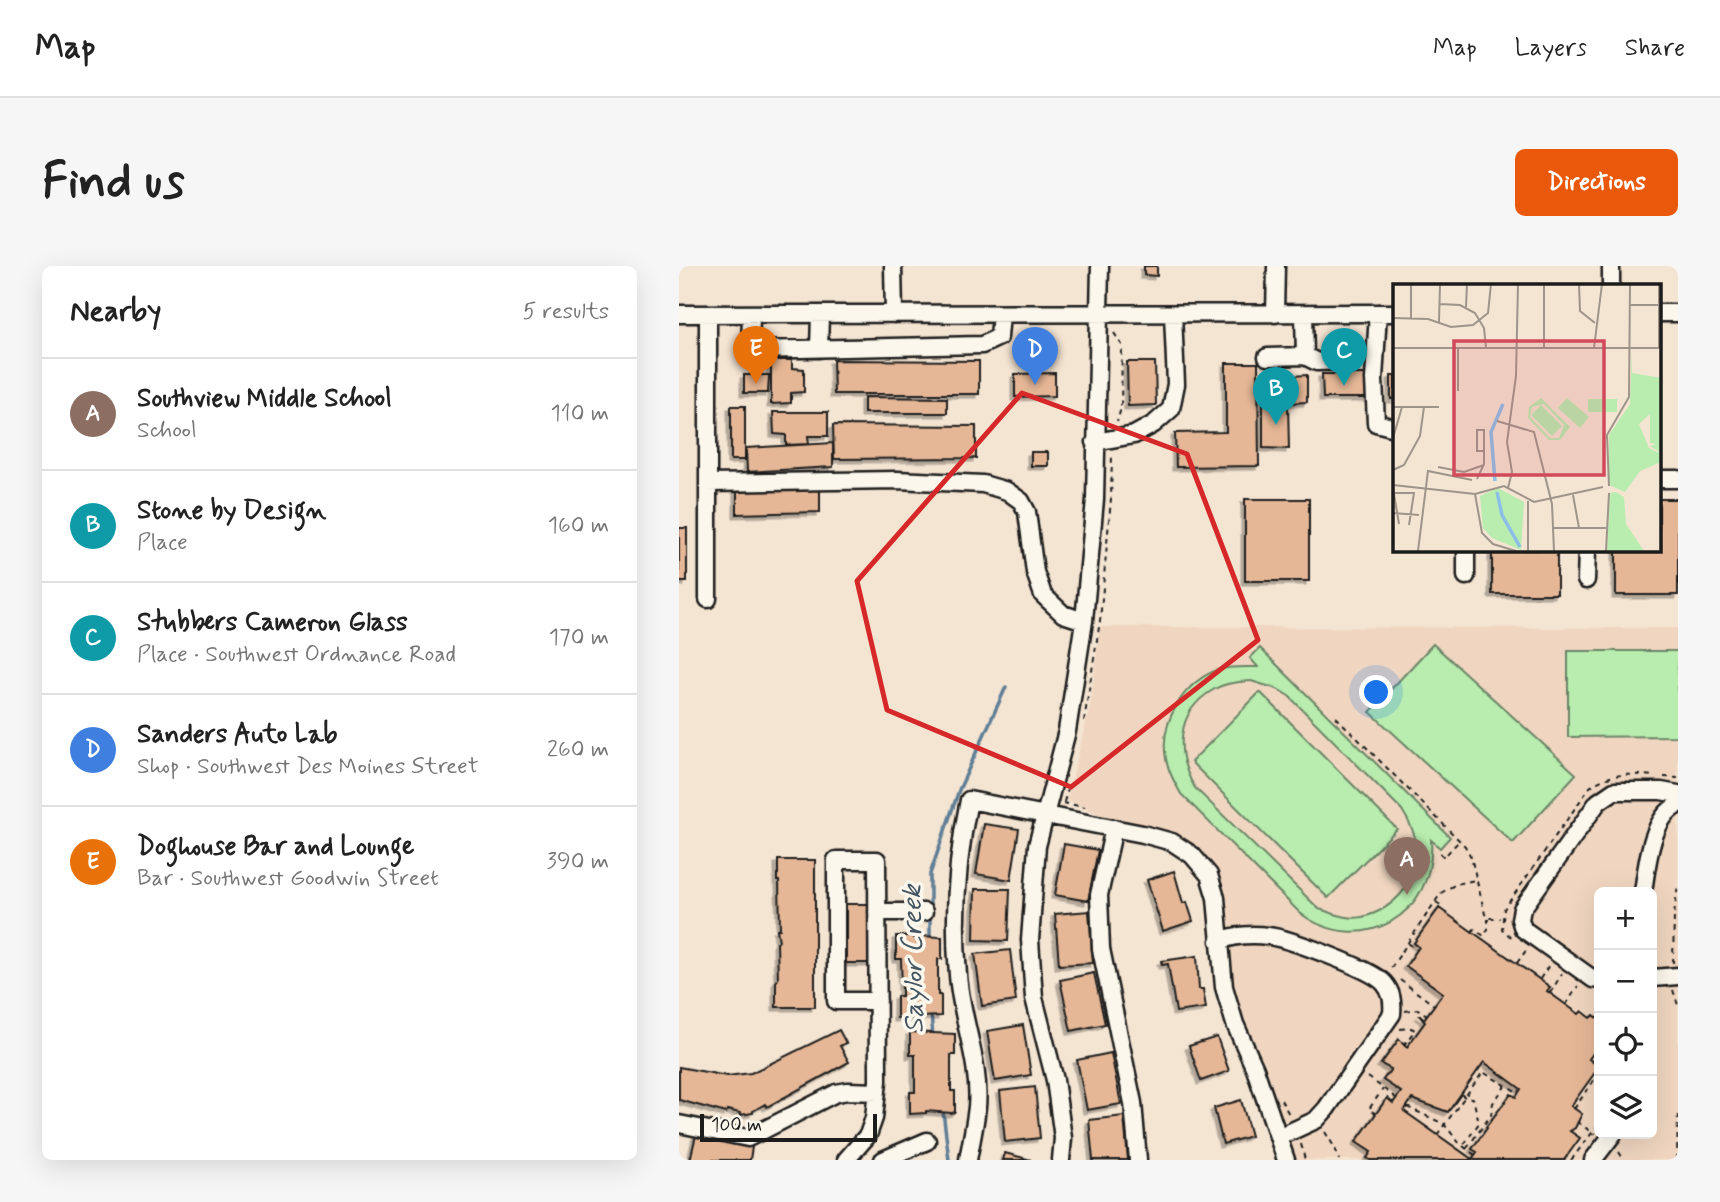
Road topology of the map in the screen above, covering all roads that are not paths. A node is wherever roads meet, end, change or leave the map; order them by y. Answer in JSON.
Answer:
{"nodes":[{"id":1,"x":894,"y":266,"type":"edge"},
{"id":2,"x":1100,"y":266,"type":"edge"},
{"id":3,"x":1276,"y":266,"type":"edge"},
{"id":4,"x":1611,"y":266,"type":"edge"},
{"id":5,"x":1611,"y":284,"type":"edge"},
{"id":6,"x":1378,"y":313,"type":"junction"},
{"id":7,"x":1393,"y":313,"type":"edge"},
{"id":8,"x":679,"y":314,"type":"edge"},
{"id":9,"x":708,"y":314,"type":"junction"},
{"id":10,"x":751,"y":314,"type":"junction"},
{"id":11,"x":820,"y":314,"type":"junction"},
{"id":12,"x":894,"y":314,"type":"junction"},
{"id":13,"x":1001,"y":314,"type":"junction"},
{"id":14,"x":1099,"y":314,"type":"junction"},
{"id":15,"x":1173,"y":314,"type":"junction"},
{"id":16,"x":1275,"y":314,"type":"junction"},
{"id":17,"x":1304,"y":314,"type":"junction"},
{"id":18,"x":819,"y":349,"type":"junction"},
{"id":19,"x":1305,"y":356,"type":"junction"},
{"id":20,"x":1267,"y":357,"type":"dead end"},
{"id":21,"x":1345,"y":361,"type":"dead end"},
{"id":22,"x":1393,"y":428,"type":"edge"},
{"id":23,"x":1095,"y":442,"type":"junction"},
{"id":24,"x":709,"y":483,"type":"junction"},
{"id":25,"x":1466,"y":551,"type":"edge"},
{"id":26,"x":1587,"y":551,"type":"edge"},
{"id":27,"x":1466,"y":576,"type":"dead end"},
{"id":28,"x":1586,"y":580,"type":"dead end"},
{"id":29,"x":708,"y":599,"type":"dead end"},
{"id":30,"x":1084,"y":621,"type":"junction"},
{"id":31,"x":1678,"y":794,"type":"edge"},
{"id":32,"x":1678,"y":805,"type":"edge"},
{"id":33,"x":1045,"y":814,"type":"junction"},
{"id":34,"x":1114,"y":828,"type":"junction"},
{"id":35,"x":1644,"y":887,"type":"edge"},
{"id":36,"x":877,"y":912,"type":"junction"},
{"id":37,"x":924,"y":912,"type":"dead end"},
{"id":38,"x":1219,"y":941,"type":"junction"},
{"id":39,"x":1594,"y":979,"type":"edge"},
{"id":40,"x":878,"y":1001,"type":"junction"},
{"id":41,"x":877,"y":1092,"type":"junction"},
{"id":42,"x":679,"y":1124,"type":"edge"},
{"id":43,"x":868,"y":1135,"type":"junction"},
{"id":44,"x":1279,"y":1137,"type":"junction"},
{"id":45,"x":1604,"y":1139,"type":"edge"},
{"id":46,"x":927,"y":1141,"type":"dead end"},
{"id":47,"x":844,"y":1158,"type":"edge"},
{"id":48,"x":883,"y":1160,"type":"edge"},
{"id":49,"x":968,"y":1160,"type":"edge"},
{"id":50,"x":1061,"y":1160,"type":"edge"},
{"id":51,"x":1138,"y":1160,"type":"edge"},
{"id":52,"x":1286,"y":1160,"type":"edge"},
{"id":53,"x":1593,"y":1160,"type":"edge"}],
"edges":[{"from":1,"to":12,"type":"street"},
{"from":2,"to":14,"type":"street"},
{"from":3,"to":16,"type":"street"},
{"from":4,"to":5,"type":"street"},
{"from":6,"to":7,"type":"street"},
{"from":6,"to":17,"type":"street"},
{"from":6,"to":22,"type":"street"},
{"from":8,"to":9,"type":"street"},
{"from":9,"to":10,"type":"street"},
{"from":9,"to":24,"type":"street"},
{"from":10,"to":11,"type":"street"},
{"from":10,"to":18,"type":"street"},
{"from":11,"to":12,"type":"street"},
{"from":11,"to":18,"type":"street"},
{"from":12,"to":13,"type":"street"},
{"from":13,"to":14,"type":"street"},
{"from":13,"to":18,"type":"street"},
{"from":14,"to":15,"type":"street"},
{"from":14,"to":23,"type":"street"},
{"from":15,"to":16,"type":"street"},
{"from":15,"to":23,"type":"street"},
{"from":16,"to":17,"type":"street"},
{"from":17,"to":19,"type":"street"},
{"from":19,"to":20,"type":"street"},
{"from":19,"to":21,"type":"street"},
{"from":23,"to":30,"type":"street"},
{"from":24,"to":29,"type":"street"},
{"from":24,"to":30,"type":"street"},
{"from":25,"to":27,"type":"street"},
{"from":26,"to":28,"type":"street"},
{"from":30,"to":33,"type":"street"},
{"from":31,"to":39,"type":"street"},
{"from":32,"to":35,"type":"street"},
{"from":33,"to":34,"type":"street"},
{"from":33,"to":49,"type":"street"},
{"from":33,"to":50,"type":"street"},
{"from":34,"to":38,"type":"street"},
{"from":34,"to":51,"type":"street"},
{"from":36,"to":37,"type":"street"},
{"from":36,"to":40,"type":"street"},
{"from":36,"to":40,"type":"street"},
{"from":38,"to":44,"type":"street"},
{"from":38,"to":44,"type":"street"},
{"from":40,"to":41,"type":"street"},
{"from":41,"to":42,"type":"street"},
{"from":41,"to":43,"type":"street"},
{"from":43,"to":47,"type":"street"},
{"from":43,"to":48,"type":"street"},
{"from":44,"to":52,"type":"street"},
{"from":45,"to":53,"type":"street"},
{"from":46,"to":48,"type":"street"}]}
